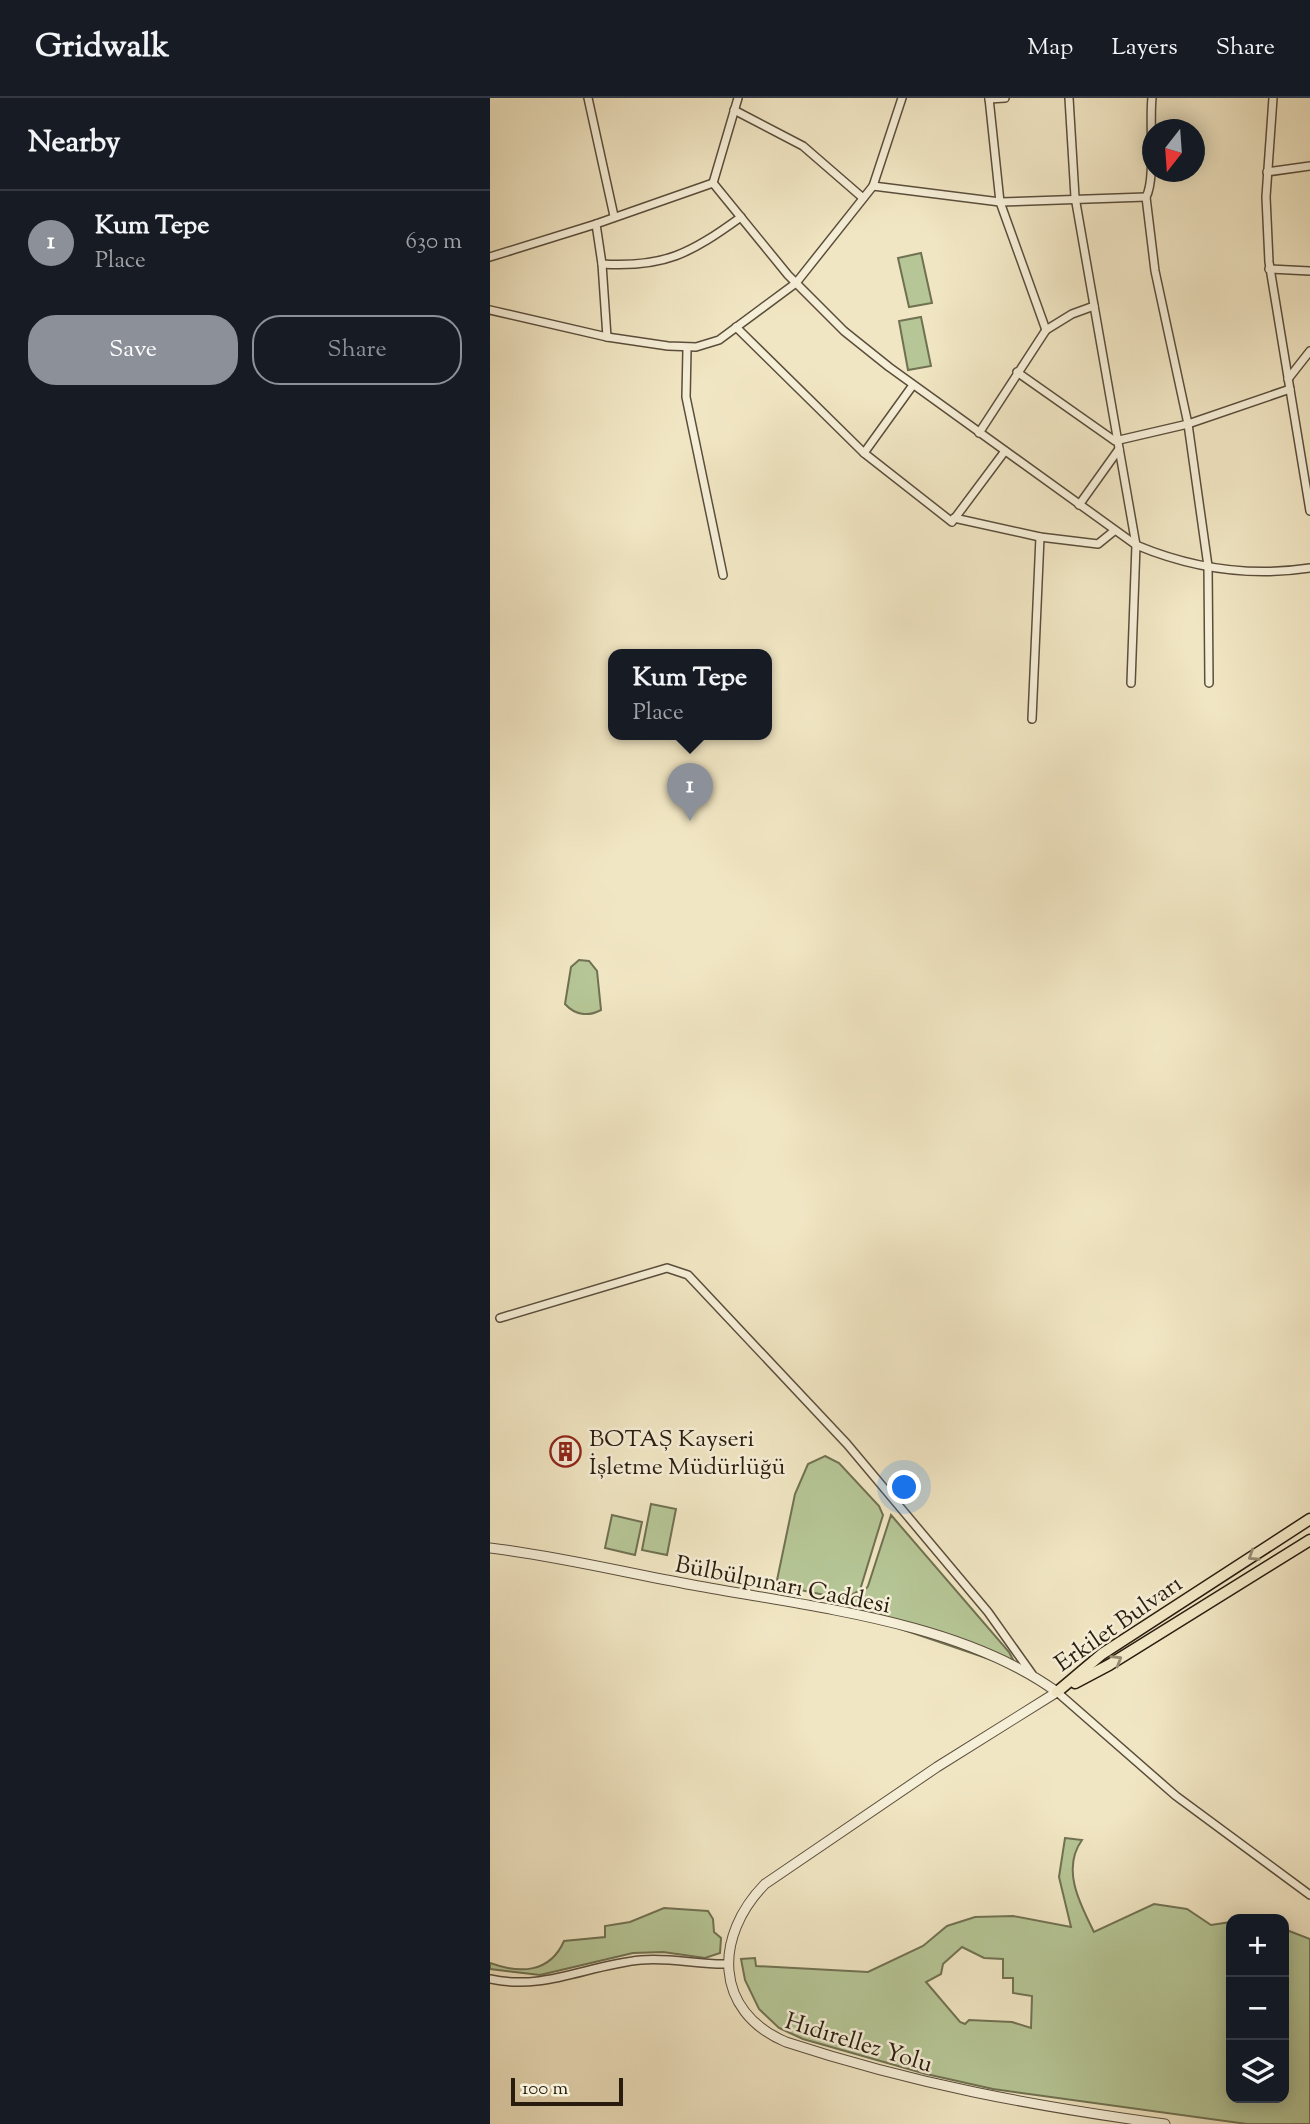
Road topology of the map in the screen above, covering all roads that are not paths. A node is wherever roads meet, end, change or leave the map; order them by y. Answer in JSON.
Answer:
{"nodes":[{"id":1,"x":587,"y":98,"type":"edge"},
{"id":2,"x":738,"y":98,"type":"edge"},
{"id":3,"x":902,"y":98,"type":"edge"},
{"id":4,"x":1005,"y":98,"type":"edge"},
{"id":5,"x":1069,"y":98,"type":"edge"},
{"id":6,"x":1152,"y":98,"type":"edge"},
{"id":7,"x":1273,"y":98,"type":"edge"},
{"id":8,"x":989,"y":99,"type":"edge"},
{"id":9,"x":734,"y":110,"type":"junction"},
{"id":10,"x":1310,"y":166,"type":"edge"},
{"id":11,"x":1267,"y":172,"type":"junction"},
{"id":12,"x":713,"y":183,"type":"junction"},
{"id":13,"x":873,"y":186,"type":"junction"},
{"id":14,"x":1075,"y":197,"type":"junction"},
{"id":15,"x":1146,"y":197,"type":"junction"},
{"id":16,"x":863,"y":198,"type":"junction"},
{"id":17,"x":1000,"y":202,"type":"junction"},
{"id":18,"x":614,"y":216,"type":"junction"},
{"id":19,"x":741,"y":217,"type":"junction"},
{"id":20,"x":596,"y":224,"type":"junction"},
{"id":21,"x":490,"y":257,"type":"edge"},
{"id":22,"x":602,"y":264,"type":"junction"},
{"id":23,"x":1269,"y":269,"type":"junction"},
{"id":24,"x":1310,"y":271,"type":"edge"},
{"id":25,"x":796,"y":283,"type":"junction"},
{"id":26,"x":1094,"y":306,"type":"junction"},
{"id":27,"x":490,"y":310,"type":"edge"},
{"id":28,"x":736,"y":327,"type":"junction"},
{"id":29,"x":1046,"y":330,"type":"junction"},
{"id":30,"x":607,"y":337,"type":"junction"},
{"id":31,"x":687,"y":349,"type":"junction"},
{"id":32,"x":1310,"y":351,"type":"edge"},
{"id":33,"x":1017,"y":372,"type":"junction"},
{"id":34,"x":1288,"y":379,"type":"junction"},
{"id":35,"x":913,"y":385,"type":"junction"},
{"id":36,"x":1290,"y":389,"type":"junction"},
{"id":37,"x":1188,"y":424,"type":"junction"},
{"id":38,"x":979,"y":433,"type":"junction"},
{"id":39,"x":1118,"y":445,"type":"junction"},
{"id":40,"x":1005,"y":451,"type":"junction"},
{"id":41,"x":864,"y":453,"type":"junction"},
{"id":42,"x":1080,"y":505,"type":"junction"},
{"id":43,"x":1310,"y":512,"type":"edge"},
{"id":44,"x":954,"y":518,"type":"junction"},
{"id":45,"x":1114,"y":531,"type":"junction"},
{"id":46,"x":1040,"y":537,"type":"junction"},
{"id":47,"x":1136,"y":545,"type":"junction"},
{"id":48,"x":1209,"y":566,"type":"junction"},
{"id":49,"x":1310,"y":568,"type":"edge"},
{"id":50,"x":723,"y":575,"type":"dead end"},
{"id":51,"x":1131,"y":683,"type":"dead end"},
{"id":52,"x":1209,"y":683,"type":"dead end"},
{"id":53,"x":1031,"y":719,"type":"dead end"},
{"id":54,"x":500,"y":1318,"type":"dead end"},
{"id":55,"x":1310,"y":1519,"type":"edge"},
{"id":56,"x":1310,"y":1540,"type":"edge"},
{"id":57,"x":490,"y":1548,"type":"edge"},
{"id":58,"x":1032,"y":1674,"type":"junction"},
{"id":59,"x":1057,"y":1692,"type":"junction"},
{"id":60,"x":1310,"y":1895,"type":"edge"},
{"id":61,"x":728,"y":1964,"type":"junction"},
{"id":62,"x":490,"y":1979,"type":"edge"},
{"id":63,"x":1165,"y":2124,"type":"edge"}],
"edges":[{"from":1,"to":18,"type":"street"},
{"from":2,"to":9,"type":"street"},
{"from":3,"to":13,"type":"street"},
{"from":4,"to":8,"type":"street"},
{"from":5,"to":14,"type":"street"},
{"from":6,"to":15,"type":"street"},
{"from":7,"to":11,"type":"street"},
{"from":8,"to":17,"type":"street"},
{"from":9,"to":12,"type":"street"},
{"from":9,"to":16,"type":"street"},
{"from":10,"to":11,"type":"street"},
{"from":11,"to":23,"type":"street"},
{"from":12,"to":18,"type":"street"},
{"from":12,"to":19,"type":"street"},
{"from":13,"to":16,"type":"street"},
{"from":13,"to":17,"type":"street"},
{"from":14,"to":15,"type":"street"},
{"from":14,"to":17,"type":"street"},
{"from":14,"to":26,"type":"street"},
{"from":15,"to":37,"type":"street"},
{"from":16,"to":25,"type":"street"},
{"from":17,"to":29,"type":"street"},
{"from":18,"to":20,"type":"street"},
{"from":19,"to":22,"type":"street"},
{"from":19,"to":25,"type":"street"},
{"from":20,"to":21,"type":"street"},
{"from":20,"to":22,"type":"street"},
{"from":22,"to":30,"type":"street"},
{"from":23,"to":24,"type":"street"},
{"from":23,"to":34,"type":"street"},
{"from":25,"to":28,"type":"street"},
{"from":25,"to":35,"type":"street"},
{"from":26,"to":29,"type":"street"},
{"from":26,"to":39,"type":"street"},
{"from":27,"to":30,"type":"street"},
{"from":28,"to":31,"type":"street"},
{"from":28,"to":41,"type":"street"},
{"from":29,"to":33,"type":"street"},
{"from":30,"to":31,"type":"street"},
{"from":31,"to":50,"type":"street"},
{"from":32,"to":34,"type":"street"},
{"from":33,"to":38,"type":"street"},
{"from":33,"to":39,"type":"street"},
{"from":34,"to":36,"type":"street"},
{"from":35,"to":38,"type":"street"},
{"from":35,"to":41,"type":"street"},
{"from":36,"to":37,"type":"street"},
{"from":36,"to":43,"type":"street"},
{"from":37,"to":39,"type":"street"},
{"from":37,"to":48,"type":"street"},
{"from":38,"to":40,"type":"street"},
{"from":39,"to":42,"type":"street"},
{"from":39,"to":47,"type":"street"},
{"from":40,"to":42,"type":"street"},
{"from":40,"to":44,"type":"street"},
{"from":41,"to":44,"type":"street"},
{"from":42,"to":45,"type":"street"},
{"from":44,"to":46,"type":"street"},
{"from":45,"to":46,"type":"street"},
{"from":45,"to":47,"type":"street"},
{"from":46,"to":53,"type":"street"},
{"from":47,"to":48,"type":"street"},
{"from":47,"to":51,"type":"street"},
{"from":48,"to":49,"type":"street"},
{"from":48,"to":52,"type":"street"},
{"from":54,"to":58,"type":"street"},
{"from":55,"to":59,"type":"main road","name":"Erkilet Bulvarı","one_way":true},
{"from":59,"to":56,"type":"main road","name":"Erkilet Bulvarı","one_way":true},
{"from":57,"to":58,"type":"street","name":"Bülbülpınarı Caddesi"},
{"from":58,"to":59,"type":"street","name":"Bülbülpınarı Caddesi"},
{"from":59,"to":60,"type":"street"},
{"from":59,"to":61,"type":"street","name":"Hıdırellez Yolu"},
{"from":61,"to":62,"type":"street"},
{"from":61,"to":63,"type":"street","name":"Hıdırellez Yolu"}]}
